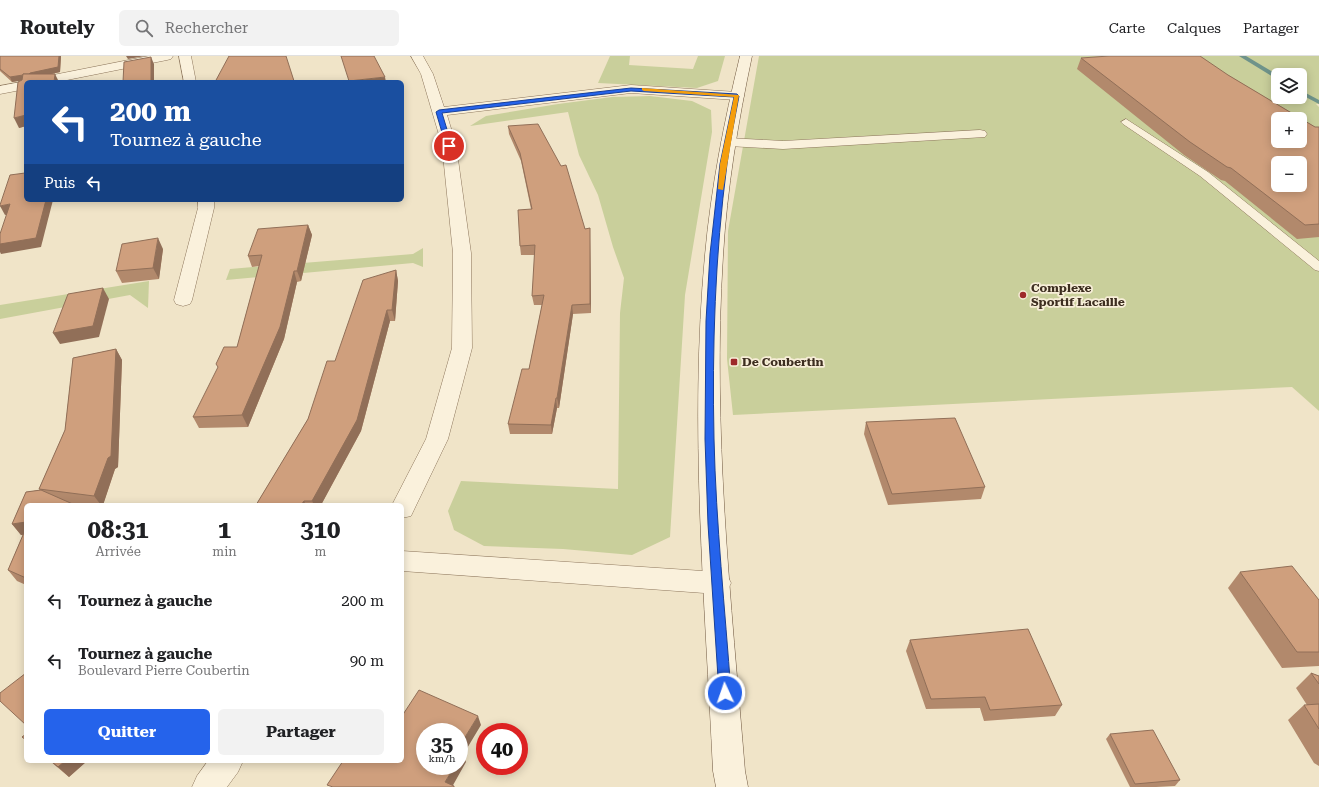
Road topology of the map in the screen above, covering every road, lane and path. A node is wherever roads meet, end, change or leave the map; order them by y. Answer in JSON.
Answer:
{"nodes":[{"id":1,"x":168,"y":56,"type":"edge"},
{"id":2,"x":185,"y":56,"type":"edge"},
{"id":3,"x":417,"y":56,"type":"edge"},
{"id":4,"x":746,"y":56,"type":"edge"},
{"id":5,"x":48,"y":80,"type":"edge"},
{"id":6,"x":190,"y":80,"type":"edge"},
{"id":7,"x":24,"y":85,"type":"edge"},
{"id":8,"x":0,"y":90,"type":"edge"},
{"id":9,"x":737,"y":96,"type":"junction"},
{"id":10,"x":439,"y":112,"type":"junction"},
{"id":11,"x":1126,"y":122,"type":"dead end"},
{"id":12,"x":980,"y":134,"type":"dead end"},
{"id":13,"x":728,"y":142,"type":"junction"},
{"id":14,"x":206,"y":202,"type":"edge"},
{"id":15,"x":1319,"y":267,"type":"edge"},
{"id":16,"x":183,"y":300,"type":"dead end"},
{"id":17,"x":404,"y":505,"type":"edge"},
{"id":18,"x":404,"y":561,"type":"edge"},
{"id":19,"x":718,"y":583,"type":"junction"},
{"id":20,"x":226,"y":763,"type":"edge"},
{"id":21,"x":208,"y":787,"type":"edge"},
{"id":22,"x":732,"y":787,"type":"edge"}],
"edges":[{"from":1,"to":5,"type":"street"},
{"from":2,"to":6,"type":"street"},
{"from":3,"to":10,"type":"street"},
{"from":4,"to":9,"type":"street"},
{"from":7,"to":8,"type":"street"},
{"from":9,"to":10,"type":"street"},
{"from":9,"to":13,"type":"street"},
{"from":10,"to":17,"type":"street"},
{"from":11,"to":15,"type":"lane"},
{"from":12,"to":13,"type":"street"},
{"from":13,"to":19,"type":"street"},
{"from":14,"to":16,"type":"street"},
{"from":18,"to":19,"type":"street"},
{"from":19,"to":22,"type":"street"},
{"from":20,"to":21,"type":"street"}]}
